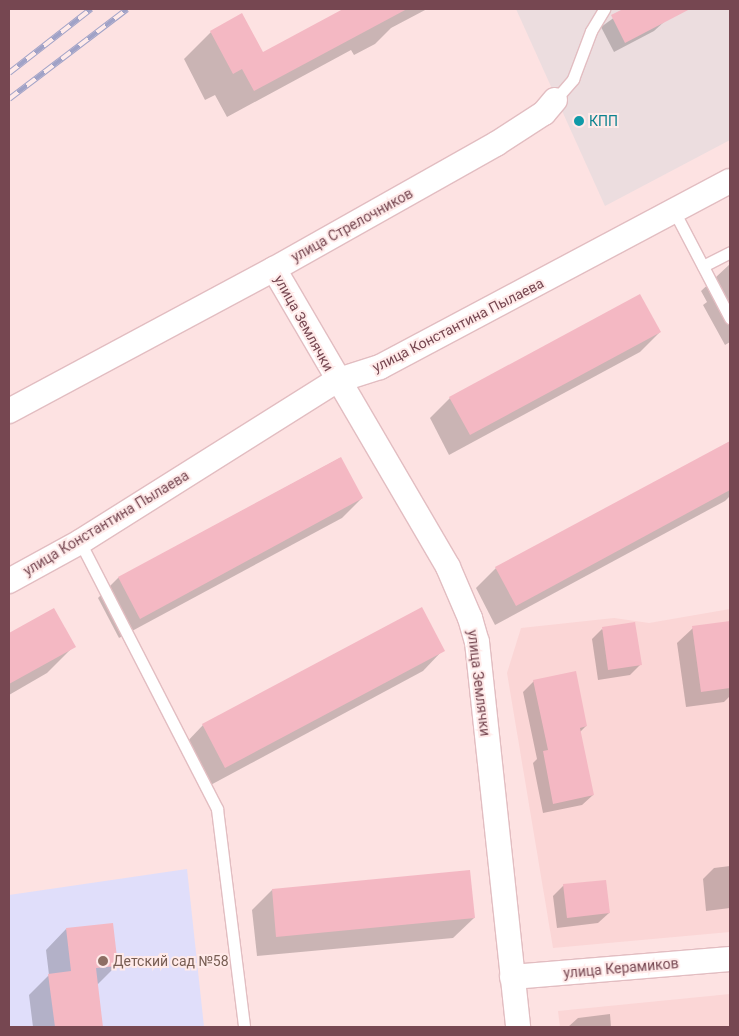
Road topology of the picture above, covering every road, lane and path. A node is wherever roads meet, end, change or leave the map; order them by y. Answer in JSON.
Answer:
{"nodes":[{"id":1,"x":604,"y":9,"type":"edge"},
{"id":2,"x":555,"y":100,"type":"joint"},
{"id":3,"x":730,"y":181,"type":"edge"},
{"id":4,"x":674,"y":211,"type":"junction"},
{"id":5,"x":730,"y":252,"type":"edge"},
{"id":6,"x":703,"y":266,"type":"junction"},
{"id":7,"x":274,"y":269,"type":"junction"},
{"id":8,"x":730,"y":318,"type":"edge"},
{"id":9,"x":336,"y":381,"type":"junction"},
{"id":10,"x":9,"y":411,"type":"edge"},
{"id":11,"x":80,"y":542,"type":"junction"},
{"id":12,"x":9,"y":581,"type":"edge"},
{"id":13,"x":730,"y":958,"type":"edge"},
{"id":14,"x":512,"y":977,"type":"junction"},
{"id":15,"x":244,"y":1027,"type":"edge"},
{"id":16,"x":518,"y":1027,"type":"edge"}],
"edges":[{"from":1,"to":2,"type":"lane"},
{"from":2,"to":7,"type":"street","name":"улица Стрелочников"},
{"from":3,"to":4,"type":"street","name":"улица Константина Пылаева"},
{"from":4,"to":6,"type":"lane"},
{"from":4,"to":9,"type":"street","name":"улица Константина Пылаева"},
{"from":5,"to":6,"type":"lane"},
{"from":6,"to":8,"type":"lane"},
{"from":7,"to":9,"type":"street","name":"улица Землячки"},
{"from":7,"to":10,"type":"street","name":"улица Стрелочников"},
{"from":9,"to":11,"type":"street","name":"улица Константина Пылаева"},
{"from":9,"to":14,"type":"street","name":"улица Землячки"},
{"from":11,"to":12,"type":"street","name":"улица Константина Пылаева"},
{"from":11,"to":15,"type":"lane"},
{"from":13,"to":14,"type":"street","name":"улица Керамиков"},
{"from":14,"to":16,"type":"street","name":"улица Землячки"}]}
